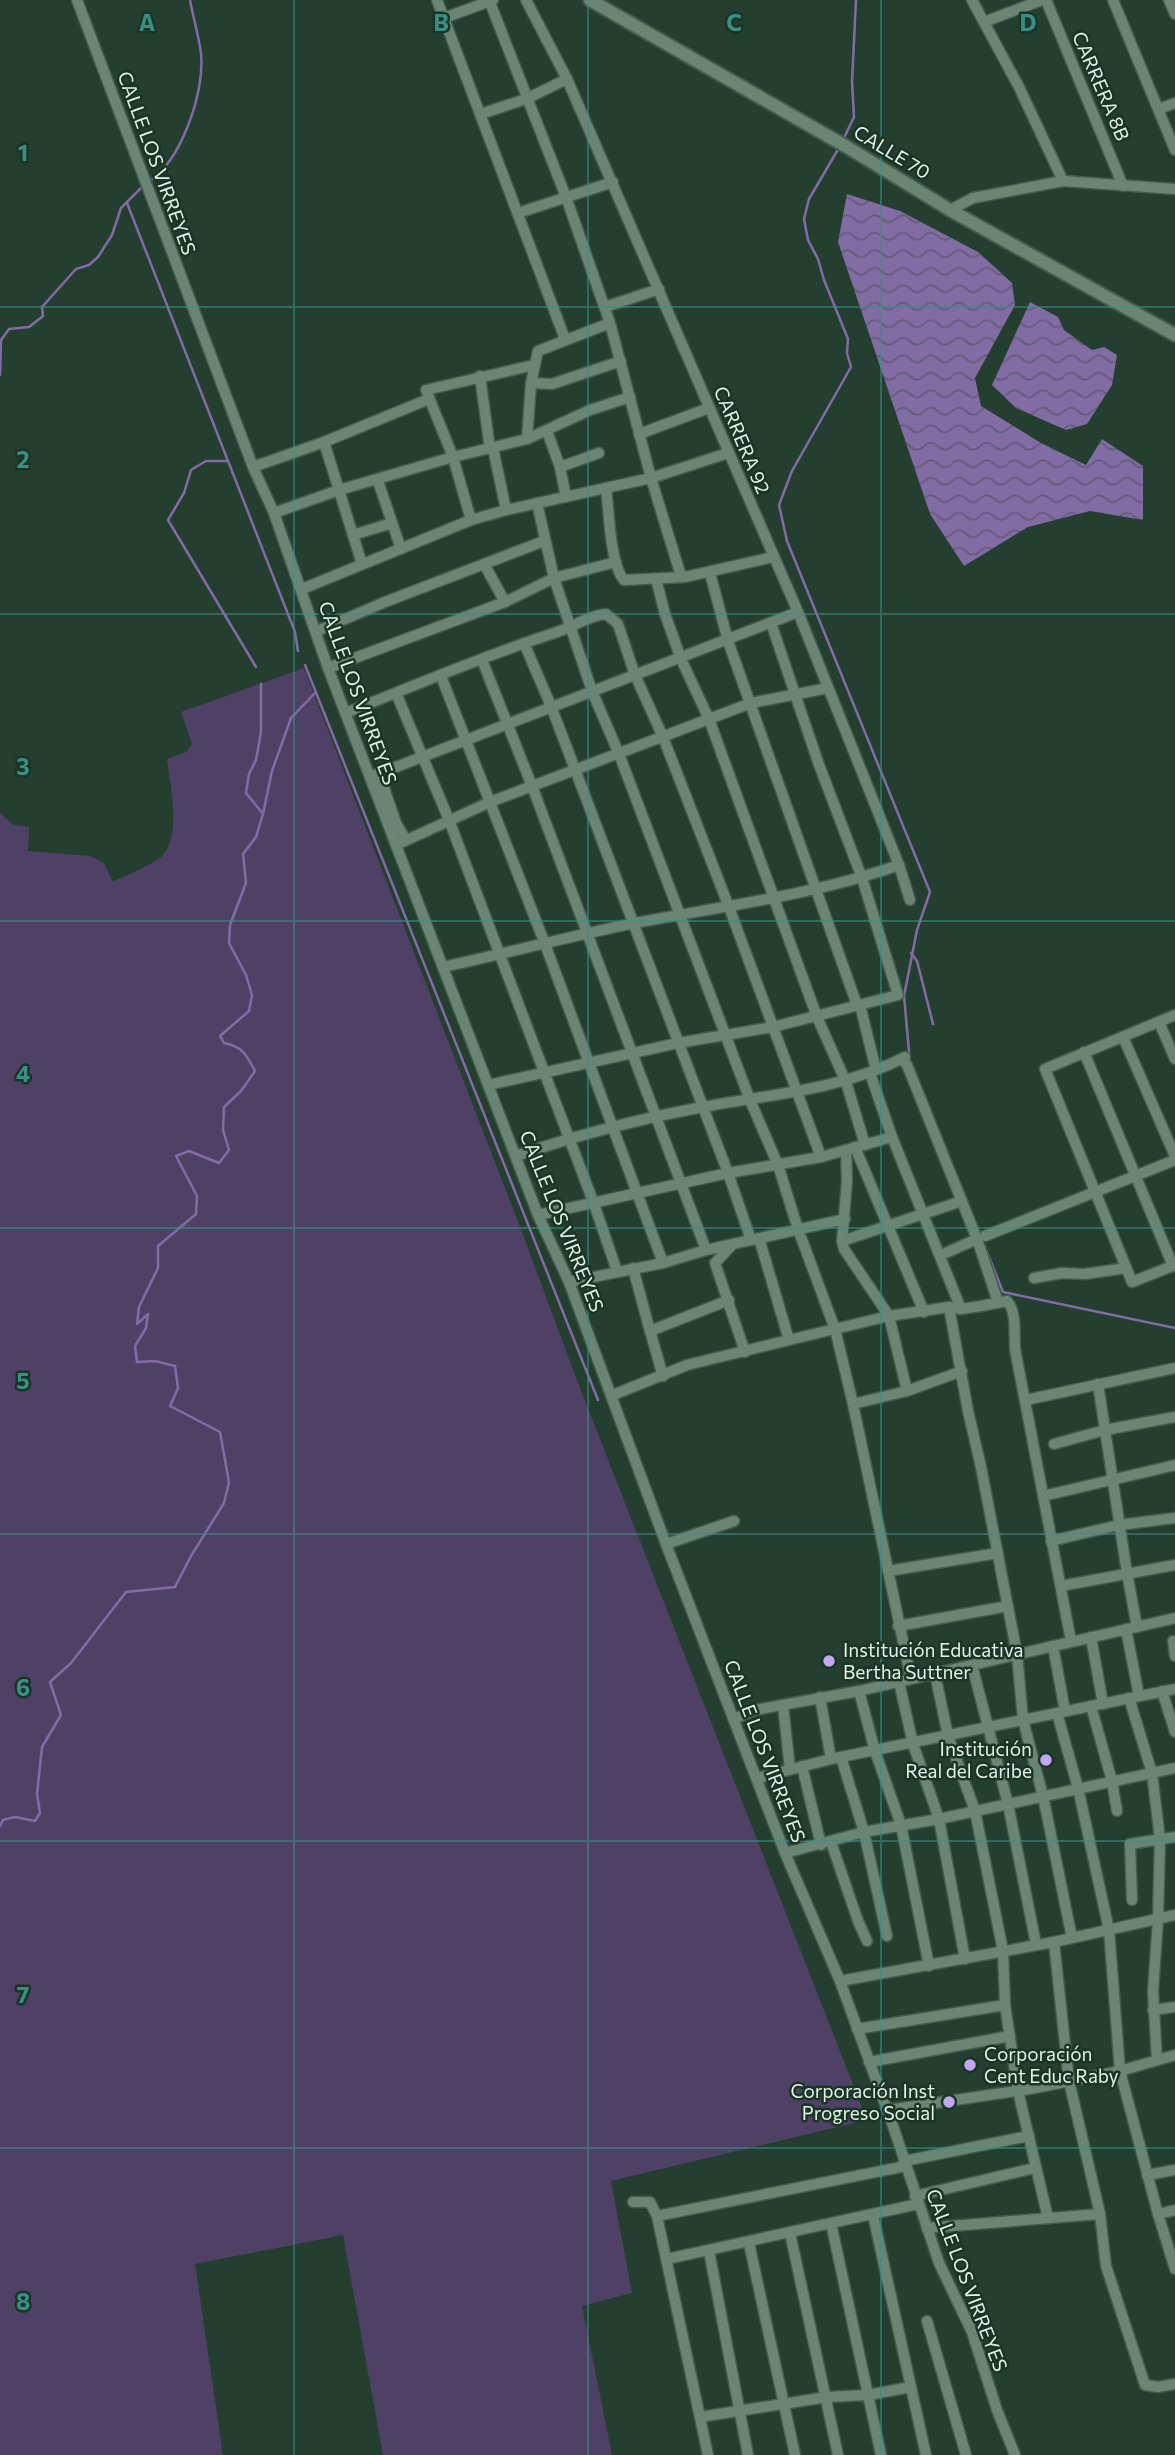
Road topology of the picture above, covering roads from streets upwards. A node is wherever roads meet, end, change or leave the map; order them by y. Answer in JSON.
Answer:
{"nodes":[{"id":1,"x":77,"y":0,"type":"edge"},
{"id":2,"x":437,"y":0,"type":"edge"},
{"id":3,"x":526,"y":0,"type":"edge"},
{"id":4,"x":590,"y":0,"type":"edge"},
{"id":5,"x":972,"y":0,"type":"edge"},
{"id":6,"x":1044,"y":0,"type":"edge"},
{"id":7,"x":1114,"y":0,"type":"edge"},
{"id":8,"x":1169,"y":0,"type":"edge"},
{"id":9,"x":490,"y":1,"type":"edge"},
{"id":10,"x":1175,"y":14,"type":"edge"},
{"id":11,"x":444,"y":18,"type":"junction"},
{"id":12,"x":984,"y":22,"type":"junction"},
{"id":13,"x":567,"y":79,"type":"junction"},
{"id":14,"x":526,"y":99,"type":"junction"},
{"id":15,"x":1175,"y":103,"type":"edge"},
{"id":16,"x":1159,"y":109,"type":"junction"},
{"id":17,"x":481,"y":114,"type":"junction"},
{"id":18,"x":1175,"y":150,"type":"edge"},
{"id":19,"x":1063,"y":181,"type":"junction"},
{"id":20,"x":613,"y":182,"type":"junction"},
{"id":21,"x":1123,"y":186,"type":"junction"},
{"id":22,"x":1175,"y":189,"type":"edge"},
{"id":23,"x":566,"y":197,"type":"junction"},
{"id":24,"x":950,"y":210,"type":"junction"},
{"id":25,"x":518,"y":213,"type":"junction"},
{"id":26,"x":659,"y":289,"type":"junction"},
{"id":27,"x":605,"y":307,"type":"junction"},
{"id":28,"x":610,"y":323,"type":"junction"},
{"id":29,"x":1175,"y":335,"type":"edge"},
{"id":30,"x":565,"y":339,"type":"junction"},
{"id":31,"x":621,"y":361,"type":"junction"},
{"id":32,"x":534,"y":365,"type":"junction"},
{"id":33,"x":480,"y":376,"type":"junction"},
{"id":34,"x":531,"y":383,"type":"junction"},
{"id":35,"x":629,"y":397,"type":"junction"},
{"id":36,"x":429,"y":399,"type":"junction"},
{"id":37,"x":709,"y":408,"type":"junction"},
{"id":38,"x":547,"y":431,"type":"junction"},
{"id":39,"x":639,"y":434,"type":"junction"},
{"id":40,"x":527,"y":439,"type":"junction"},
{"id":41,"x":324,"y":442,"type":"junction"},
{"id":42,"x":491,"y":449,"type":"junction"},
{"id":43,"x":599,"y":453,"type":"dead end"},
{"id":44,"x":728,"y":453,"type":"junction"},
{"id":45,"x":453,"y":457,"type":"junction"},
{"id":46,"x":253,"y":467,"type":"junction"},
{"id":47,"x":560,"y":467,"type":"junction"},
{"id":48,"x":651,"y":478,"type":"junction"},
{"id":49,"x":378,"y":481,"type":"junction"},
{"id":50,"x":606,"y":488,"type":"junction"},
{"id":51,"x":339,"y":490,"type":"junction"},
{"id":52,"x":566,"y":498,"type":"junction"},
{"id":53,"x":537,"y":503,"type":"junction"},
{"id":54,"x":506,"y":510,"type":"junction"},
{"id":55,"x":274,"y":513,"type":"junction"},
{"id":56,"x":471,"y":520,"type":"junction"},
{"id":57,"x":392,"y":523,"type":"junction"},
{"id":58,"x":353,"y":535,"type":"junction"},
{"id":59,"x":544,"y":541,"type":"junction"},
{"id":60,"x":401,"y":549,"type":"junction"},
{"id":61,"x":773,"y":557,"type":"junction"},
{"id":62,"x":615,"y":562,"type":"junction"},
{"id":63,"x":362,"y":564,"type":"junction"},
{"id":64,"x":484,"y":564,"type":"junction"},
{"id":65,"x":710,"y":573,"type":"junction"},
{"id":66,"x":681,"y":576,"type":"junction"},
{"id":67,"x":554,"y":578,"type":"junction"},
{"id":68,"x":656,"y":579,"type":"junction"},
{"id":69,"x":302,"y":589,"type":"junction"},
{"id":70,"x":505,"y":602,"type":"junction"},
{"id":71,"x":798,"y":612,"type":"junction"},
{"id":72,"x":771,"y":623,"type":"junction"},
{"id":73,"x":570,"y":628,"type":"junction"},
{"id":74,"x":317,"y":631,"type":"junction"},
{"id":75,"x":728,"y":640,"type":"junction"},
{"id":76,"x":524,"y":643,"type":"junction"},
{"id":77,"x":681,"y":659,"type":"junction"},
{"id":78,"x":482,"y":660,"type":"junction"},
{"id":79,"x":328,"y":668,"type":"junction"},
{"id":80,"x":635,"y":675,"type":"junction"},
{"id":81,"x":441,"y":676,"type":"junction"},
{"id":82,"x":828,"y":688,"type":"junction"},
{"id":83,"x":592,"y":691,"type":"junction"},
{"id":84,"x":396,"y":693,"type":"junction"},
{"id":85,"x":794,"y":693,"type":"junction"},
{"id":86,"x":751,"y":704,"type":"junction"},
{"id":87,"x":551,"y":706,"type":"junction"},
{"id":88,"x":345,"y":713,"type":"junction"},
{"id":89,"x":709,"y":719,"type":"junction"},
{"id":90,"x":508,"y":722,"type":"junction"},
{"id":91,"x":663,"y":737,"type":"junction"},
{"id":92,"x":466,"y":740,"type":"junction"},
{"id":93,"x":619,"y":754,"type":"junction"},
{"id":94,"x":424,"y":757,"type":"junction"},
{"id":95,"x":575,"y":769,"type":"junction"},
{"id":96,"x":374,"y":775,"type":"junction"},
{"id":97,"x":532,"y":786,"type":"junction"},
{"id":98,"x":490,"y":802,"type":"junction"},
{"id":99,"x":386,"y":805,"type":"junction"},
{"id":100,"x":449,"y":820,"type":"junction"},
{"id":101,"x":406,"y":840,"type":"junction"},
{"id":102,"x":396,"y":845,"type":"junction"},
{"id":103,"x":900,"y":864,"type":"junction"},
{"id":104,"x":862,"y":878,"type":"junction"},
{"id":105,"x":815,"y":889,"type":"junction"},
{"id":106,"x":773,"y":898,"type":"junction"},
{"id":107,"x":910,"y":900,"type":"dead end"},
{"id":108,"x":729,"y":907,"type":"junction"},
{"id":109,"x":681,"y":915,"type":"junction"},
{"id":110,"x":633,"y":924,"type":"junction"},
{"id":111,"x":588,"y":934,"type":"junction"},
{"id":112,"x":545,"y":944,"type":"junction"},
{"id":113,"x":499,"y":954,"type":"junction"},
{"id":114,"x":443,"y":967,"type":"junction"},
{"id":115,"x":858,"y":1005,"type":"junction"},
{"id":116,"x":1175,"y":1015,"type":"edge"},
{"id":117,"x":817,"y":1017,"type":"junction"},
{"id":118,"x":1159,"y":1022,"type":"junction"},
{"id":119,"x":773,"y":1027,"type":"junction"},
{"id":120,"x":726,"y":1036,"type":"junction"},
{"id":121,"x":1123,"y":1037,"type":"junction"},
{"id":122,"x":678,"y":1043,"type":"junction"},
{"id":123,"x":1084,"y":1052,"type":"junction"},
{"id":124,"x":633,"y":1053,"type":"junction"},
{"id":125,"x":1175,"y":1059,"type":"edge"},
{"id":126,"x":590,"y":1063,"type":"junction"},
{"id":127,"x":543,"y":1072,"type":"junction"},
{"id":128,"x":873,"y":1072,"type":"junction"},
{"id":129,"x":846,"y":1082,"type":"junction"},
{"id":130,"x":488,"y":1085,"type":"junction"},
{"id":131,"x":798,"y":1091,"type":"junction"},
{"id":132,"x":750,"y":1100,"type":"junction"},
{"id":133,"x":703,"y":1107,"type":"junction"},
{"id":134,"x":657,"y":1117,"type":"junction"},
{"id":135,"x":612,"y":1128,"type":"junction"},
{"id":136,"x":892,"y":1137,"type":"junction"},
{"id":137,"x":569,"y":1138,"type":"junction"},
{"id":138,"x":855,"y":1147,"type":"junction"},
{"id":139,"x":516,"y":1156,"type":"junction"},
{"id":140,"x":821,"y":1157,"type":"junction"},
{"id":141,"x":1175,"y":1158,"type":"edge"},
{"id":142,"x":778,"y":1165,"type":"junction"},
{"id":143,"x":728,"y":1173,"type":"junction"},
{"id":144,"x":1137,"y":1175,"type":"junction"},
{"id":145,"x":682,"y":1183,"type":"junction"},
{"id":146,"x":1093,"y":1192,"type":"junction"},
{"id":147,"x":638,"y":1193,"type":"junction"},
{"id":148,"x":962,"y":1200,"type":"junction"},
{"id":149,"x":594,"y":1204,"type":"junction"},
{"id":150,"x":538,"y":1215,"type":"junction"},
{"id":151,"x":923,"y":1215,"type":"junction"},
{"id":152,"x":845,"y":1219,"type":"junction"},
{"id":153,"x":886,"y":1226,"type":"junction"},
{"id":154,"x":797,"y":1229,"type":"junction"},
{"id":155,"x":981,"y":1238,"type":"junction"},
{"id":156,"x":755,"y":1239,"type":"junction"},
{"id":157,"x":842,"y":1241,"type":"junction"},
{"id":158,"x":733,"y":1245,"type":"junction"},
{"id":159,"x":708,"y":1250,"type":"junction"},
{"id":160,"x":941,"y":1255,"type":"junction"},
{"id":161,"x":663,"y":1263,"type":"junction"},
{"id":162,"x":715,"y":1263,"type":"junction"},
{"id":163,"x":1174,"y":1265,"type":"edge"},
{"id":164,"x":634,"y":1268,"type":"junction"},
{"id":165,"x":1126,"y":1268,"type":"junction"},
{"id":166,"x":617,"y":1271,"type":"junction"},
{"id":167,"x":1034,"y":1278,"type":"dead end"},
{"id":168,"x":569,"y":1282,"type":"junction"},
{"id":169,"x":729,"y":1300,"type":"junction"},
{"id":170,"x":998,"y":1302,"type":"junction"},
{"id":171,"x":949,"y":1307,"type":"junction"},
{"id":172,"x":961,"y":1309,"type":"junction"},
{"id":173,"x":924,"y":1312,"type":"junction"},
{"id":174,"x":889,"y":1316,"type":"junction"},
{"id":175,"x":835,"y":1329,"type":"junction"},
{"id":176,"x":650,"y":1331,"type":"junction"},
{"id":177,"x":789,"y":1340,"type":"junction"},
{"id":178,"x":745,"y":1352,"type":"junction"},
{"id":179,"x":1175,"y":1368,"type":"edge"},
{"id":180,"x":962,"y":1371,"type":"junction"},
{"id":181,"x":663,"y":1376,"type":"junction"},
{"id":182,"x":1098,"y":1384,"type":"junction"},
{"id":183,"x":907,"y":1391,"type":"junction"},
{"id":184,"x":613,"y":1395,"type":"junction"},
{"id":185,"x":1026,"y":1400,"type":"junction"},
{"id":186,"x":853,"y":1404,"type":"junction"},
{"id":187,"x":1175,"y":1417,"type":"edge"},
{"id":188,"x":1105,"y":1430,"type":"junction"},
{"id":189,"x":1054,"y":1444,"type":"dead end"},
{"id":190,"x":1175,"y":1465,"type":"edge"},
{"id":191,"x":1113,"y":1480,"type":"junction"},
{"id":192,"x":1043,"y":1496,"type":"junction"},
{"id":193,"x":1175,"y":1518,"type":"edge"},
{"id":194,"x":734,"y":1521,"type":"dead end"},
{"id":195,"x":1119,"y":1525,"type":"junction"},
{"id":196,"x":1051,"y":1541,"type":"junction"},
{"id":197,"x":666,"y":1544,"type":"junction"},
{"id":198,"x":998,"y":1553,"type":"junction"},
{"id":199,"x":1175,"y":1565,"type":"edge"},
{"id":200,"x":888,"y":1571,"type":"junction"},
{"id":201,"x":1127,"y":1573,"type":"junction"},
{"id":202,"x":1061,"y":1586,"type":"junction"},
{"id":203,"x":1007,"y":1606,"type":"junction"},
{"id":204,"x":1175,"y":1618,"type":"edge"},
{"id":205,"x":898,"y":1626,"type":"junction"},
{"id":206,"x":1132,"y":1628,"type":"junction"},
{"id":207,"x":1091,"y":1637,"type":"junction"},
{"id":208,"x":1173,"y":1641,"type":"dead end"},
{"id":209,"x":1071,"y":1642,"type":"junction"},
{"id":210,"x":1053,"y":1646,"type":"junction"},
{"id":211,"x":1017,"y":1654,"type":"junction"},
{"id":212,"x":1175,"y":1656,"type":"edge"},
{"id":213,"x":972,"y":1665,"type":"junction"},
{"id":214,"x":935,"y":1674,"type":"junction"},
{"id":215,"x":911,"y":1679,"type":"junction"},
{"id":216,"x":899,"y":1682,"type":"junction"},
{"id":217,"x":1175,"y":1689,"type":"edge"},
{"id":218,"x":859,"y":1691,"type":"junction"},
{"id":219,"x":1162,"y":1691,"type":"junction"},
{"id":220,"x":820,"y":1697,"type":"junction"},
{"id":221,"x":1134,"y":1697,"type":"junction"},
{"id":222,"x":1103,"y":1704,"type":"junction"},
{"id":223,"x":783,"y":1705,"type":"junction"},
{"id":224,"x":1091,"y":1706,"type":"junction"},
{"id":225,"x":1061,"y":1712,"type":"junction"},
{"id":226,"x":734,"y":1719,"type":"junction"},
{"id":227,"x":1023,"y":1720,"type":"junction"},
{"id":228,"x":987,"y":1728,"type":"junction"},
{"id":229,"x":1175,"y":1732,"type":"edge"},
{"id":230,"x":948,"y":1736,"type":"junction"},
{"id":231,"x":913,"y":1744,"type":"junction"},
{"id":232,"x":874,"y":1751,"type":"junction"},
{"id":233,"x":836,"y":1758,"type":"junction"},
{"id":234,"x":802,"y":1766,"type":"junction"},
{"id":235,"x":1175,"y":1768,"type":"edge"},
{"id":236,"x":790,"y":1769,"type":"junction"},
{"id":237,"x":1152,"y":1773,"type":"junction"},
{"id":238,"x":758,"y":1778,"type":"junction"},
{"id":239,"x":1112,"y":1781,"type":"junction"},
{"id":240,"x":1078,"y":1788,"type":"junction"},
{"id":241,"x":1043,"y":1796,"type":"junction"},
{"id":242,"x":1008,"y":1804,"type":"junction"},
{"id":243,"x":975,"y":1811,"type":"junction"},
{"id":244,"x":1117,"y":1811,"type":"dead end"},
{"id":245,"x":939,"y":1819,"type":"junction"},
{"id":246,"x":901,"y":1825,"type":"junction"},
{"id":247,"x":864,"y":1832,"type":"junction"},
{"id":248,"x":1175,"y":1837,"type":"edge"},
{"id":249,"x":1160,"y":1839,"type":"junction"},
{"id":250,"x":826,"y":1844,"type":"junction"},
{"id":251,"x":786,"y":1853,"type":"junction"},
{"id":252,"x":1132,"y":1900,"type":"dead end"},
{"id":253,"x":1175,"y":1914,"type":"edge"},
{"id":254,"x":1158,"y":1919,"type":"junction"},
{"id":255,"x":1109,"y":1930,"type":"junction"},
{"id":256,"x":887,"y":1936,"type":"dead end"},
{"id":257,"x":1072,"y":1938,"type":"junction"},
{"id":258,"x":867,"y":1941,"type":"dead end"},
{"id":259,"x":1054,"y":1942,"type":"junction"},
{"id":260,"x":1036,"y":1944,"type":"junction"},
{"id":261,"x":1003,"y":1951,"type":"junction"},
{"id":262,"x":965,"y":1959,"type":"junction"},
{"id":263,"x":929,"y":1966,"type":"junction"},
{"id":264,"x":840,"y":1981,"type":"junction"},
{"id":265,"x":1005,"y":2005,"type":"junction"},
{"id":266,"x":1175,"y":2007,"type":"edge"},
{"id":267,"x":1153,"y":2010,"type":"junction"},
{"id":268,"x":857,"y":2029,"type":"junction"},
{"id":269,"x":1010,"y":2036,"type":"junction"},
{"id":270,"x":1175,"y":2055,"type":"edge"},
{"id":271,"x":1157,"y":2060,"type":"junction"},
{"id":272,"x":869,"y":2062,"type":"junction"},
{"id":273,"x":1120,"y":2071,"type":"junction"},
{"id":274,"x":1069,"y":2081,"type":"junction"},
{"id":275,"x":1018,"y":2091,"type":"junction"},
{"id":276,"x":888,"y":2110,"type":"junction"},
{"id":277,"x":1029,"y":2136,"type":"junction"},
{"id":278,"x":905,"y":2163,"type":"junction"},
{"id":279,"x":1035,"y":2168,"type":"junction"},
{"id":280,"x":1175,"y":2170,"type":"edge"},
{"id":281,"x":1147,"y":2175,"type":"junction"},
{"id":282,"x":917,"y":2200,"type":"junction"},
{"id":283,"x":633,"y":2202,"type":"dead end"},
{"id":284,"x":1175,"y":2210,"type":"edge"},
{"id":285,"x":1100,"y":2214,"type":"junction"},
{"id":286,"x":1158,"y":2214,"type":"junction"},
{"id":287,"x":657,"y":2216,"type":"junction"},
{"id":288,"x":873,"y":2216,"type":"junction"},
{"id":289,"x":1048,"y":2218,"type":"junction"},
{"id":290,"x":831,"y":2223,"type":"junction"},
{"id":291,"x":926,"y":2228,"type":"junction"},
{"id":292,"x":790,"y":2233,"type":"junction"},
{"id":293,"x":749,"y":2243,"type":"junction"},
{"id":294,"x":709,"y":2251,"type":"junction"},
{"id":295,"x":667,"y":2259,"type":"junction"},
{"id":296,"x":1175,"y":2269,"type":"edge"},
{"id":297,"x":927,"y":2321,"type":"dead end"},
{"id":298,"x":1175,"y":2384,"type":"edge"},
{"id":299,"x":911,"y":2387,"type":"junction"},
{"id":300,"x":868,"y":2395,"type":"junction"},
{"id":301,"x":827,"y":2398,"type":"junction"},
{"id":302,"x":785,"y":2404,"type":"junction"},
{"id":303,"x":739,"y":2411,"type":"junction"},
{"id":304,"x":701,"y":2417,"type":"junction"},
{"id":305,"x":708,"y":2455,"type":"edge"},
{"id":306,"x":748,"y":2455,"type":"edge"},
{"id":307,"x":794,"y":2455,"type":"edge"},
{"id":308,"x":838,"y":2455,"type":"edge"},
{"id":309,"x":881,"y":2455,"type":"edge"},
{"id":310,"x":926,"y":2455,"type":"edge"},
{"id":311,"x":966,"y":2455,"type":"edge"},
{"id":312,"x":1015,"y":2455,"type":"edge"}],
"edges":[{"from":1,"to":46,"type":"street","name":"CALLE LOS VIRREYES"},
{"from":2,"to":11,"type":"street"},
{"from":3,"to":13,"type":"street","name":"CARRERA 92"},
{"from":4,"to":24,"type":"street","name":"CALLE 70"},
{"from":5,"to":12,"type":"street"},
{"from":6,"to":12,"type":"street"},
{"from":6,"to":21,"type":"street","name":"CARRERA 8B"},
{"from":7,"to":16,"type":"street"},
{"from":8,"to":10,"type":"street"},
{"from":9,"to":11,"type":"street"},
{"from":9,"to":14,"type":"street"},
{"from":11,"to":17,"type":"street"},
{"from":12,"to":19,"type":"street"},
{"from":13,"to":14,"type":"street"},
{"from":13,"to":20,"type":"street","name":"CARRERA 92"},
{"from":14,"to":17,"type":"street"},
{"from":14,"to":23,"type":"street"},
{"from":15,"to":16,"type":"street"},
{"from":16,"to":18,"type":"street"},
{"from":17,"to":25,"type":"street"},
{"from":19,"to":21,"type":"street"},
{"from":19,"to":24,"type":"street"},
{"from":20,"to":23,"type":"street"},
{"from":20,"to":26,"type":"street","name":"CARRERA 92"},
{"from":21,"to":22,"type":"street"},
{"from":23,"to":25,"type":"street"},
{"from":23,"to":27,"type":"street"},
{"from":24,"to":29,"type":"street","name":"CALLE 70"},
{"from":25,"to":30,"type":"street"},
{"from":26,"to":27,"type":"street"},
{"from":26,"to":37,"type":"street","name":"CARRERA 92"},
{"from":27,"to":28,"type":"street"},
{"from":28,"to":30,"type":"street"},
{"from":28,"to":31,"type":"street"},
{"from":30,"to":32,"type":"street"},
{"from":31,"to":34,"type":"street"},
{"from":31,"to":35,"type":"street"},
{"from":32,"to":33,"type":"street"},
{"from":32,"to":34,"type":"street"},
{"from":33,"to":36,"type":"street"},
{"from":33,"to":42,"type":"street"},
{"from":34,"to":40,"type":"street"},
{"from":35,"to":38,"type":"street"},
{"from":35,"to":39,"type":"street"},
{"from":36,"to":41,"type":"street"},
{"from":36,"to":45,"type":"street"},
{"from":37,"to":39,"type":"street"},
{"from":37,"to":44,"type":"street","name":"CARRERA 92"},
{"from":38,"to":40,"type":"street"},
{"from":38,"to":47,"type":"street"},
{"from":39,"to":48,"type":"street"},
{"from":40,"to":42,"type":"street"},
{"from":41,"to":46,"type":"street"},
{"from":41,"to":51,"type":"street"},
{"from":42,"to":45,"type":"street"},
{"from":42,"to":54,"type":"street"},
{"from":43,"to":47,"type":"street"},
{"from":44,"to":48,"type":"street"},
{"from":44,"to":61,"type":"street","name":"CARRERA 92"},
{"from":45,"to":49,"type":"street"},
{"from":45,"to":56,"type":"street"},
{"from":46,"to":55,"type":"street","name":"CALLE LOS VIRREYES"},
{"from":47,"to":52,"type":"street"},
{"from":48,"to":50,"type":"street"},
{"from":48,"to":66,"type":"street"},
{"from":49,"to":51,"type":"street"},
{"from":49,"to":57,"type":"street"},
{"from":50,"to":52,"type":"street"},
{"from":50,"to":62,"type":"street"},
{"from":51,"to":55,"type":"street"},
{"from":51,"to":58,"type":"street"},
{"from":52,"to":53,"type":"street"},
{"from":53,"to":54,"type":"street"},
{"from":53,"to":59,"type":"street"},
{"from":54,"to":56,"type":"street"},
{"from":55,"to":69,"type":"street","name":"CALLE LOS VIRREYES"},
{"from":56,"to":60,"type":"street"},
{"from":57,"to":58,"type":"street"},
{"from":57,"to":60,"type":"street"},
{"from":58,"to":63,"type":"street"},
{"from":59,"to":64,"type":"street"},
{"from":59,"to":67,"type":"street"},
{"from":60,"to":63,"type":"street"},
{"from":61,"to":65,"type":"street"},
{"from":61,"to":71,"type":"street","name":"CARRERA 92"},
{"from":62,"to":67,"type":"street"},
{"from":62,"to":68,"type":"street"},
{"from":63,"to":69,"type":"street"},
{"from":64,"to":70,"type":"street"},
{"from":64,"to":74,"type":"street"},
{"from":65,"to":66,"type":"street"},
{"from":65,"to":75,"type":"street"},
{"from":66,"to":68,"type":"street"},
{"from":67,"to":70,"type":"street"},
{"from":67,"to":73,"type":"street"},
{"from":68,"to":77,"type":"street"},
{"from":69,"to":74,"type":"street","name":"CALLE LOS VIRREYES"},
{"from":70,"to":79,"type":"street"},
{"from":71,"to":72,"type":"street"},
{"from":71,"to":82,"type":"street","name":"CARRERA 92"},
{"from":72,"to":75,"type":"street"},
{"from":72,"to":85,"type":"street"},
{"from":73,"to":76,"type":"street"},
{"from":73,"to":80,"type":"street"},
{"from":73,"to":83,"type":"street"},
{"from":74,"to":79,"type":"street","name":"CALLE LOS VIRREYES"},
{"from":75,"to":77,"type":"street"},
{"from":75,"to":86,"type":"street"},
{"from":76,"to":78,"type":"street"},
{"from":76,"to":87,"type":"street"},
{"from":77,"to":80,"type":"street"},
{"from":77,"to":89,"type":"street"},
{"from":78,"to":81,"type":"street"},
{"from":78,"to":90,"type":"street"},
{"from":79,"to":88,"type":"street","name":"CALLE LOS VIRREYES"},
{"from":80,"to":83,"type":"street"},
{"from":80,"to":91,"type":"street"},
{"from":81,"to":84,"type":"street"},
{"from":81,"to":92,"type":"street"},
{"from":82,"to":85,"type":"street"},
{"from":82,"to":103,"type":"street","name":"CARRERA 92"},
{"from":83,"to":87,"type":"street"},
{"from":83,"to":93,"type":"street"},
{"from":84,"to":88,"type":"street"},
{"from":84,"to":94,"type":"street"},
{"from":85,"to":86,"type":"street"},
{"from":85,"to":104,"type":"street"},
{"from":86,"to":89,"type":"street"},
{"from":86,"to":105,"type":"street"},
{"from":87,"to":90,"type":"street"},
{"from":87,"to":95,"type":"street"},
{"from":88,"to":96,"type":"street","name":"CALLE LOS VIRREYES"},
{"from":89,"to":91,"type":"street"},
{"from":89,"to":106,"type":"street"},
{"from":90,"to":92,"type":"street"},
{"from":90,"to":97,"type":"street"},
{"from":91,"to":93,"type":"street"},
{"from":91,"to":108,"type":"street"},
{"from":92,"to":94,"type":"street"},
{"from":92,"to":98,"type":"street"},
{"from":93,"to":95,"type":"street"},
{"from":93,"to":109,"type":"street"},
{"from":94,"to":96,"type":"street"},
{"from":94,"to":100,"type":"street"},
{"from":95,"to":97,"type":"street"},
{"from":95,"to":110,"type":"street"},
{"from":96,"to":99,"type":"street","name":"CALLE LOS VIRREYES"},
{"from":97,"to":98,"type":"street"},
{"from":97,"to":111,"type":"street"},
{"from":98,"to":100,"type":"street"},
{"from":98,"to":112,"type":"street"},
{"from":99,"to":101,"type":"street"},
{"from":99,"to":102,"type":"street","name":"CALLE LOS VIRREYES"},
{"from":100,"to":101,"type":"street"},
{"from":100,"to":113,"type":"street"},
{"from":101,"to":102,"type":"street"},
{"from":102,"to":114,"type":"street","name":"CALLE LOS VIRREYES"},
{"from":103,"to":104,"type":"street"},
{"from":103,"to":107,"type":"street","name":"CARRERA 92"},
{"from":104,"to":105,"type":"street"},
{"from":104,"to":115,"type":"street"},
{"from":105,"to":106,"type":"street"},
{"from":105,"to":115,"type":"street"},
{"from":106,"to":108,"type":"street"},
{"from":106,"to":117,"type":"street"},
{"from":108,"to":109,"type":"street"},
{"from":108,"to":119,"type":"street"},
{"from":109,"to":110,"type":"street"},
{"from":109,"to":120,"type":"street"},
{"from":110,"to":111,"type":"street"},
{"from":110,"to":122,"type":"street"},
{"from":111,"to":112,"type":"street"},
{"from":111,"to":124,"type":"street"},
{"from":112,"to":113,"type":"street"},
{"from":112,"to":126,"type":"street"},
{"from":113,"to":114,"type":"street"},
{"from":113,"to":127,"type":"street"},
{"from":114,"to":130,"type":"street","name":"CALLE LOS VIRREYES"},
{"from":115,"to":117,"type":"street"},
{"from":115,"to":128,"type":"street"},
{"from":116,"to":118,"type":"street"},
{"from":117,"to":119,"type":"street"},
{"from":117,"to":129,"type":"street"},
{"from":118,"to":121,"type":"street"},
{"from":118,"to":125,"type":"street"},
{"from":119,"to":120,"type":"street"},
{"from":119,"to":131,"type":"street"},
{"from":120,"to":122,"type":"street"},
{"from":120,"to":132,"type":"street"},
{"from":121,"to":123,"type":"street"},
{"from":121,"to":141,"type":"street"},
{"from":122,"to":124,"type":"street"},
{"from":122,"to":133,"type":"street"},
{"from":123,"to":144,"type":"street"},
{"from":123,"to":146,"type":"street"},
{"from":124,"to":126,"type":"street"},
{"from":124,"to":134,"type":"street"},
{"from":126,"to":127,"type":"street"},
{"from":126,"to":135,"type":"street"},
{"from":127,"to":130,"type":"street"},
{"from":127,"to":137,"type":"street"},
{"from":128,"to":129,"type":"street"},
{"from":128,"to":136,"type":"street"},
{"from":128,"to":148,"type":"street"},
{"from":129,"to":131,"type":"street"},
{"from":129,"to":138,"type":"street"},
{"from":130,"to":139,"type":"street","name":"CALLE LOS VIRREYES"},
{"from":131,"to":132,"type":"street"},
{"from":131,"to":140,"type":"street"},
{"from":132,"to":133,"type":"street"},
{"from":132,"to":142,"type":"street"},
{"from":133,"to":134,"type":"street"},
{"from":133,"to":143,"type":"street"},
{"from":134,"to":135,"type":"street"},
{"from":134,"to":145,"type":"street"},
{"from":135,"to":137,"type":"street"},
{"from":135,"to":147,"type":"street"},
{"from":136,"to":138,"type":"street"},
{"from":136,"to":151,"type":"street"},
{"from":137,"to":139,"type":"street"},
{"from":137,"to":149,"type":"street"},
{"from":138,"to":140,"type":"street"},
{"from":138,"to":152,"type":"street"},
{"from":138,"to":153,"type":"street"},
{"from":139,"to":150,"type":"street","name":"CALLE LOS VIRREYES"},
{"from":140,"to":142,"type":"street"},
{"from":141,"to":144,"type":"street"},
{"from":142,"to":143,"type":"street"},
{"from":142,"to":154,"type":"street"},
{"from":143,"to":145,"type":"street"},
{"from":143,"to":156,"type":"street"},
{"from":144,"to":146,"type":"street"},
{"from":144,"to":163,"type":"street"},
{"from":145,"to":147,"type":"street"},
{"from":145,"to":159,"type":"street"},
{"from":146,"to":155,"type":"street"},
{"from":146,"to":165,"type":"street"},
{"from":147,"to":149,"type":"street"},
{"from":147,"to":161,"type":"street"},
{"from":148,"to":151,"type":"street"},
{"from":148,"to":155,"type":"street"},
{"from":149,"to":150,"type":"street"},
{"from":149,"to":166,"type":"street"},
{"from":150,"to":168,"type":"street","name":"CALLE LOS VIRREYES"},
{"from":151,"to":153,"type":"street"},
{"from":151,"to":160,"type":"street"},
{"from":152,"to":154,"type":"street"},
{"from":152,"to":157,"type":"street"},
{"from":153,"to":157,"type":"street"},
{"from":153,"to":173,"type":"street"},
{"from":154,"to":156,"type":"street"},
{"from":154,"to":175,"type":"street"},
{"from":155,"to":160,"type":"street"},
{"from":155,"to":170,"type":"street"},
{"from":156,"to":158,"type":"street"},
{"from":156,"to":177,"type":"street"},
{"from":157,"to":174,"type":"street"},
{"from":158,"to":159,"type":"street"},
{"from":158,"to":162,"type":"street"},
{"from":159,"to":161,"type":"street"},
{"from":159,"to":162,"type":"street"},
{"from":160,"to":172,"type":"street"},
{"from":161,"to":164,"type":"street"},
{"from":162,"to":169,"type":"street"},
{"from":163,"to":165,"type":"street"},
{"from":164,"to":166,"type":"street"},
{"from":164,"to":176,"type":"street"},
{"from":165,"to":167,"type":"street"},
{"from":166,"to":168,"type":"street"},
{"from":168,"to":184,"type":"street","name":"CALLE LOS VIRREYES"},
{"from":169,"to":176,"type":"street"},
{"from":169,"to":178,"type":"street"},
{"from":170,"to":172,"type":"street"},
{"from":170,"to":185,"type":"street"},
{"from":171,"to":172,"type":"street"},
{"from":171,"to":173,"type":"street"},
{"from":171,"to":180,"type":"street"},
{"from":173,"to":174,"type":"street"},
{"from":174,"to":175,"type":"street"},
{"from":174,"to":183,"type":"street"},
{"from":175,"to":177,"type":"street"},
{"from":175,"to":186,"type":"street"},
{"from":176,"to":181,"type":"street"},
{"from":177,"to":178,"type":"street"},
{"from":178,"to":181,"type":"street"},
{"from":179,"to":182,"type":"street"},
{"from":180,"to":183,"type":"street"},
{"from":180,"to":198,"type":"street"},
{"from":181,"to":184,"type":"street"},
{"from":182,"to":185,"type":"street"},
{"from":182,"to":188,"type":"street"},
{"from":183,"to":186,"type":"street"},
{"from":184,"to":197,"type":"street","name":"CALLE LOS VIRREYES"},
{"from":185,"to":192,"type":"street"},
{"from":186,"to":200,"type":"street"},
{"from":187,"to":188,"type":"street"},
{"from":188,"to":189,"type":"street"},
{"from":188,"to":191,"type":"street"},
{"from":190,"to":191,"type":"street"},
{"from":191,"to":192,"type":"street"},
{"from":191,"to":195,"type":"street"},
{"from":192,"to":196,"type":"street"},
{"from":193,"to":195,"type":"street"},
{"from":194,"to":197,"type":"street"},
{"from":195,"to":196,"type":"street"},
{"from":195,"to":201,"type":"street"},
{"from":196,"to":202,"type":"street"},
{"from":197,"to":226,"type":"street","name":"CALLE LOS VIRREYES"},
{"from":198,"to":200,"type":"street"},
{"from":198,"to":203,"type":"street"},
{"from":199,"to":201,"type":"street"},
{"from":200,"to":205,"type":"street"},
{"from":201,"to":202,"type":"street"},
{"from":201,"to":206,"type":"street"},
{"from":202,"to":209,"type":"street"},
{"from":203,"to":205,"type":"street"},
{"from":203,"to":211,"type":"street"},
{"from":204,"to":206,"type":"street"},
{"from":205,"to":215,"type":"street"},
{"from":206,"to":207,"type":"street"},
{"from":206,"to":221,"type":"street"},
{"from":207,"to":209,"type":"street"},
{"from":207,"to":222,"type":"street"},
{"from":208,"to":212,"type":"street"},
{"from":209,"to":210,"type":"street"},
{"from":210,"to":211,"type":"street"},
{"from":210,"to":225,"type":"street"},
{"from":211,"to":213,"type":"street"},
{"from":211,"to":227,"type":"street"},
{"from":213,"to":214,"type":"street"},
{"from":213,"to":228,"type":"street"},
{"from":214,"to":215,"type":"street"},
{"from":214,"to":230,"type":"street"},
{"from":215,"to":216,"type":"street"},
{"from":216,"to":218,"type":"street"},
{"from":216,"to":231,"type":"street"},
{"from":217,"to":219,"type":"street"},
{"from":218,"to":220,"type":"street"},
{"from":218,"to":232,"type":"street"},
{"from":219,"to":221,"type":"street"},
{"from":219,"to":229,"type":"street"},
{"from":220,"to":223,"type":"street"},
{"from":220,"to":233,"type":"street"},
{"from":221,"to":222,"type":"street"},
{"from":221,"to":237,"type":"street"},
{"from":222,"to":224,"type":"street"},
{"from":223,"to":226,"type":"street"},
{"from":223,"to":236,"type":"street"},
{"from":224,"to":225,"type":"street"},
{"from":224,"to":239,"type":"street"},
{"from":225,"to":227,"type":"street"},
{"from":225,"to":240,"type":"street"},
{"from":226,"to":238,"type":"street","name":"CALLE LOS VIRREYES"},
{"from":227,"to":228,"type":"street"},
{"from":227,"to":241,"type":"street"},
{"from":228,"to":230,"type":"street"},
{"from":228,"to":242,"type":"street"},
{"from":230,"to":231,"type":"street"},
{"from":230,"to":243,"type":"street"},
{"from":231,"to":232,"type":"street"},
{"from":231,"to":245,"type":"street"},
{"from":232,"to":233,"type":"street"},
{"from":232,"to":246,"type":"street"},
{"from":233,"to":234,"type":"street"},
{"from":233,"to":247,"type":"street"},
{"from":234,"to":236,"type":"street"},
{"from":234,"to":250,"type":"street"},
{"from":235,"to":237,"type":"street"},
{"from":236,"to":238,"type":"street"},
{"from":237,"to":239,"type":"street"},
{"from":237,"to":249,"type":"street"},
{"from":238,"to":251,"type":"street","name":"CALLE LOS VIRREYES"},
{"from":239,"to":240,"type":"street"},
{"from":239,"to":244,"type":"street"},
{"from":240,"to":241,"type":"street"},
{"from":240,"to":255,"type":"street"},
{"from":241,"to":242,"type":"street"},
{"from":241,"to":257,"type":"street"},
{"from":242,"to":243,"type":"street"},
{"from":242,"to":260,"type":"street"},
{"from":243,"to":245,"type":"street"},
{"from":243,"to":261,"type":"street"},
{"from":245,"to":246,"type":"street"},
{"from":245,"to":262,"type":"street"},
{"from":246,"to":247,"type":"street"},
{"from":246,"to":263,"type":"street"},
{"from":247,"to":250,"type":"street"},
{"from":247,"to":256,"type":"street"},
{"from":248,"to":249,"type":"street"},
{"from":249,"to":252,"type":"street"},
{"from":249,"to":254,"type":"street"},
{"from":250,"to":251,"type":"street"},
{"from":250,"to":258,"type":"street"},
{"from":251,"to":264,"type":"street","name":"CALLE LOS VIRREYES"},
{"from":253,"to":254,"type":"street"},
{"from":254,"to":255,"type":"street"},
{"from":254,"to":267,"type":"street"},
{"from":255,"to":257,"type":"street"},
{"from":255,"to":273,"type":"street"},
{"from":257,"to":259,"type":"street"},
{"from":259,"to":260,"type":"street"},
{"from":259,"to":274,"type":"street"},
{"from":260,"to":261,"type":"street"},
{"from":261,"to":262,"type":"street"},
{"from":261,"to":265,"type":"street"},
{"from":262,"to":263,"type":"street"},
{"from":263,"to":264,"type":"street"},
{"from":264,"to":268,"type":"street","name":"CALLE LOS VIRREYES"},
{"from":265,"to":268,"type":"street"},
{"from":265,"to":269,"type":"street"},
{"from":266,"to":267,"type":"street"},
{"from":267,"to":271,"type":"street"},
{"from":268,"to":272,"type":"street","name":"CALLE LOS VIRREYES"},
{"from":269,"to":272,"type":"street"},
{"from":269,"to":275,"type":"street"},
{"from":270,"to":271,"type":"street"},
{"from":271,"to":273,"type":"street"},
{"from":272,"to":276,"type":"street","name":"CALLE LOS VIRREYES"},
{"from":273,"to":274,"type":"street"},
{"from":273,"to":281,"type":"street"},
{"from":274,"to":275,"type":"street"},
{"from":274,"to":285,"type":"street"},
{"from":275,"to":276,"type":"street"},
{"from":275,"to":277,"type":"street"},
{"from":276,"to":278,"type":"street","name":"CALLE LOS VIRREYES"},
{"from":277,"to":278,"type":"street"},
{"from":277,"to":279,"type":"street"},
{"from":278,"to":282,"type":"street","name":"CALLE LOS VIRREYES"},
{"from":278,"to":287,"type":"street"},
{"from":279,"to":282,"type":"street"},
{"from":279,"to":289,"type":"street"},
{"from":280,"to":281,"type":"street"},
{"from":281,"to":286,"type":"street"},
{"from":282,"to":288,"type":"street"},
{"from":282,"to":291,"type":"street","name":"CALLE LOS VIRREYES"},
{"from":283,"to":287,"type":"street"},
{"from":284,"to":286,"type":"street"},
{"from":285,"to":289,"type":"street"},
{"from":285,"to":298,"type":"street"},
{"from":286,"to":296,"type":"street"},
{"from":287,"to":295,"type":"street"},
{"from":288,"to":290,"type":"street"},
{"from":288,"to":299,"type":"street"},
{"from":289,"to":291,"type":"street"},
{"from":290,"to":292,"type":"street"},
{"from":290,"to":300,"type":"street"},
{"from":291,"to":312,"type":"street","name":"CALLE LOS VIRREYES"},
{"from":292,"to":293,"type":"street"},
{"from":292,"to":301,"type":"street"},
{"from":293,"to":294,"type":"street"},
{"from":293,"to":302,"type":"street"},
{"from":294,"to":295,"type":"street"},
{"from":294,"to":303,"type":"street"},
{"from":295,"to":304,"type":"street"},
{"from":297,"to":311,"type":"street"},
{"from":299,"to":300,"type":"street"},
{"from":299,"to":310,"type":"street"},
{"from":300,"to":301,"type":"street"},
{"from":300,"to":309,"type":"street"},
{"from":301,"to":302,"type":"street"},
{"from":301,"to":308,"type":"street"},
{"from":302,"to":303,"type":"street"},
{"from":302,"to":307,"type":"street"},
{"from":303,"to":304,"type":"street"},
{"from":303,"to":306,"type":"street"},
{"from":304,"to":305,"type":"street"}]}
